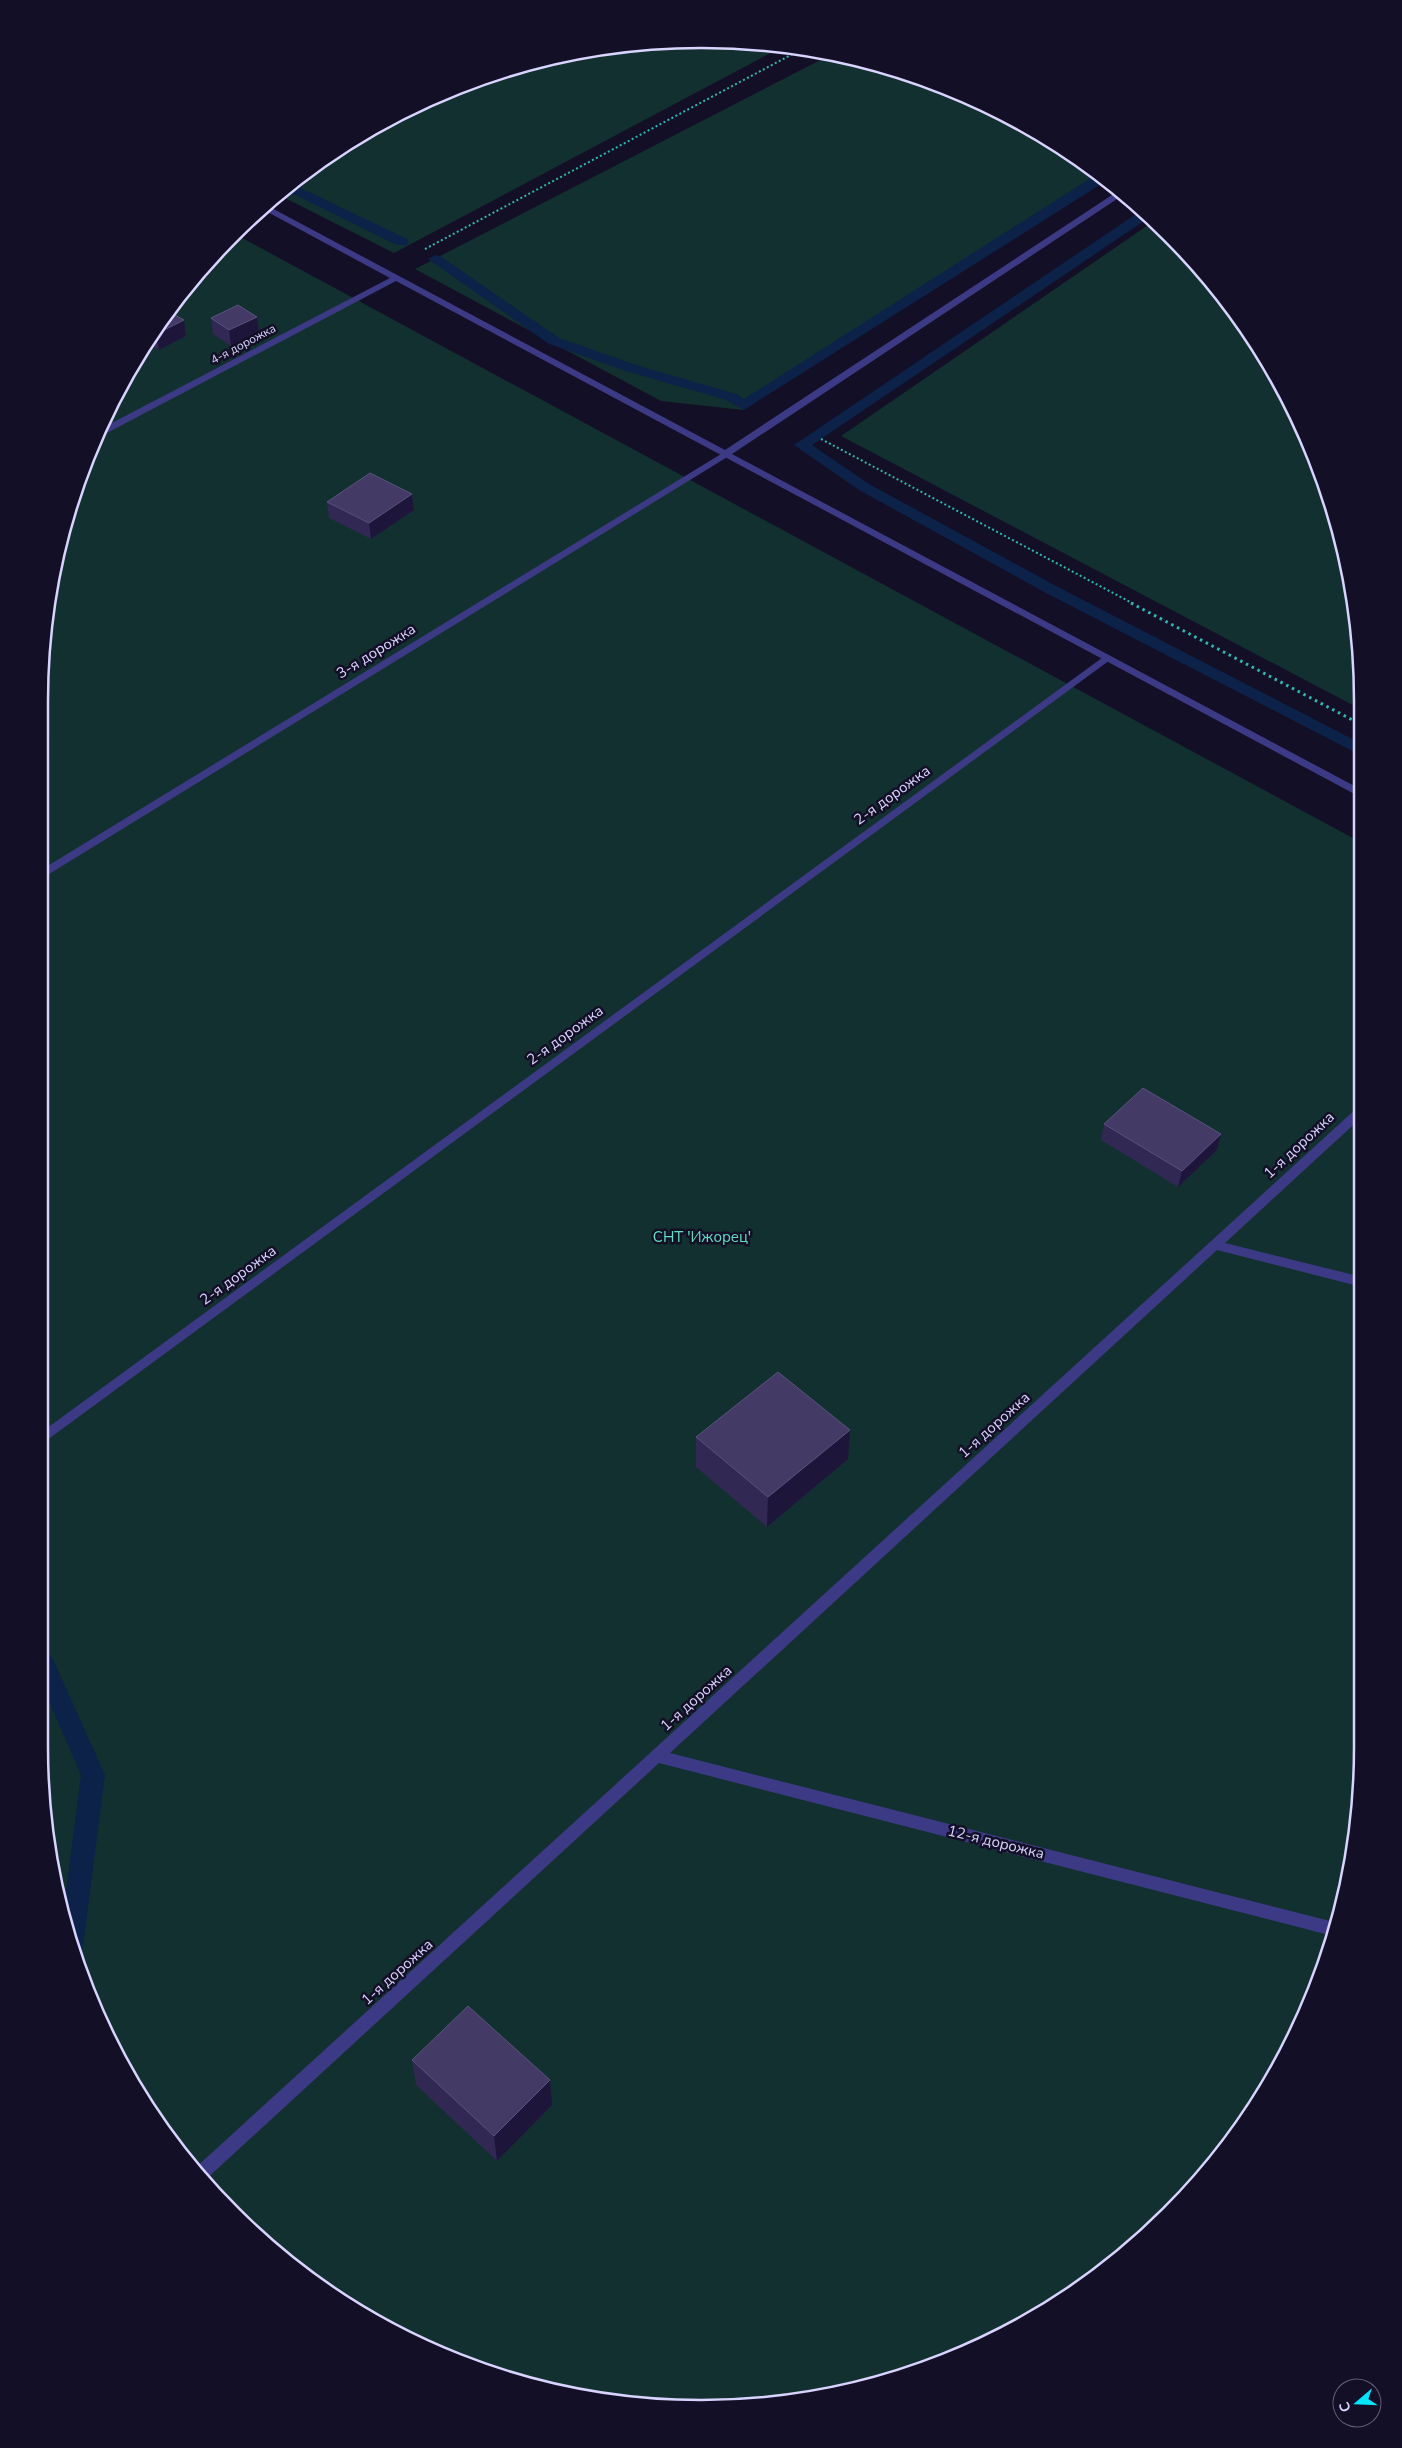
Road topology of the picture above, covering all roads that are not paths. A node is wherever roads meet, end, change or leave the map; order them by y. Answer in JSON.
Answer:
{"nodes":[{"id":1,"x":1114,"y":196,"type":"edge"},
{"id":2,"x":270,"y":210,"type":"edge"},
{"id":3,"x":396,"y":278,"type":"junction"},
{"id":4,"x":107,"y":429,"type":"edge"},
{"id":5,"x":726,"y":454,"type":"junction"},
{"id":6,"x":1106,"y":658,"type":"junction"},
{"id":7,"x":1354,"y":792,"type":"edge"},
{"id":8,"x":48,"y":871,"type":"edge"},
{"id":9,"x":1354,"y":1117,"type":"edge"},
{"id":10,"x":1215,"y":1245,"type":"junction"},
{"id":11,"x":1354,"y":1280,"type":"edge"},
{"id":12,"x":48,"y":1434,"type":"edge"},
{"id":13,"x":657,"y":1756,"type":"junction"},
{"id":14,"x":1329,"y":1928,"type":"edge"},
{"id":15,"x":204,"y":2171,"type":"edge"}],
"edges":[{"from":1,"to":5,"type":"street","name":"3-я дорожка"},
{"from":2,"to":3,"type":"street"},
{"from":3,"to":4,"type":"street","name":"4-я дорожка"},
{"from":3,"to":5,"type":"street"},
{"from":5,"to":6,"type":"street"},
{"from":5,"to":8,"type":"street","name":"3-я дорожка"},
{"from":6,"to":7,"type":"street"},
{"from":6,"to":12,"type":"street","name":"2-я дорожка"},
{"from":9,"to":10,"type":"street","name":"1-я дорожка"},
{"from":10,"to":11,"type":"street"},
{"from":10,"to":13,"type":"street","name":"1-я дорожка"},
{"from":13,"to":14,"type":"street","name":"12-я дорожка"},
{"from":13,"to":15,"type":"street","name":"1-я дорожка"}]}
